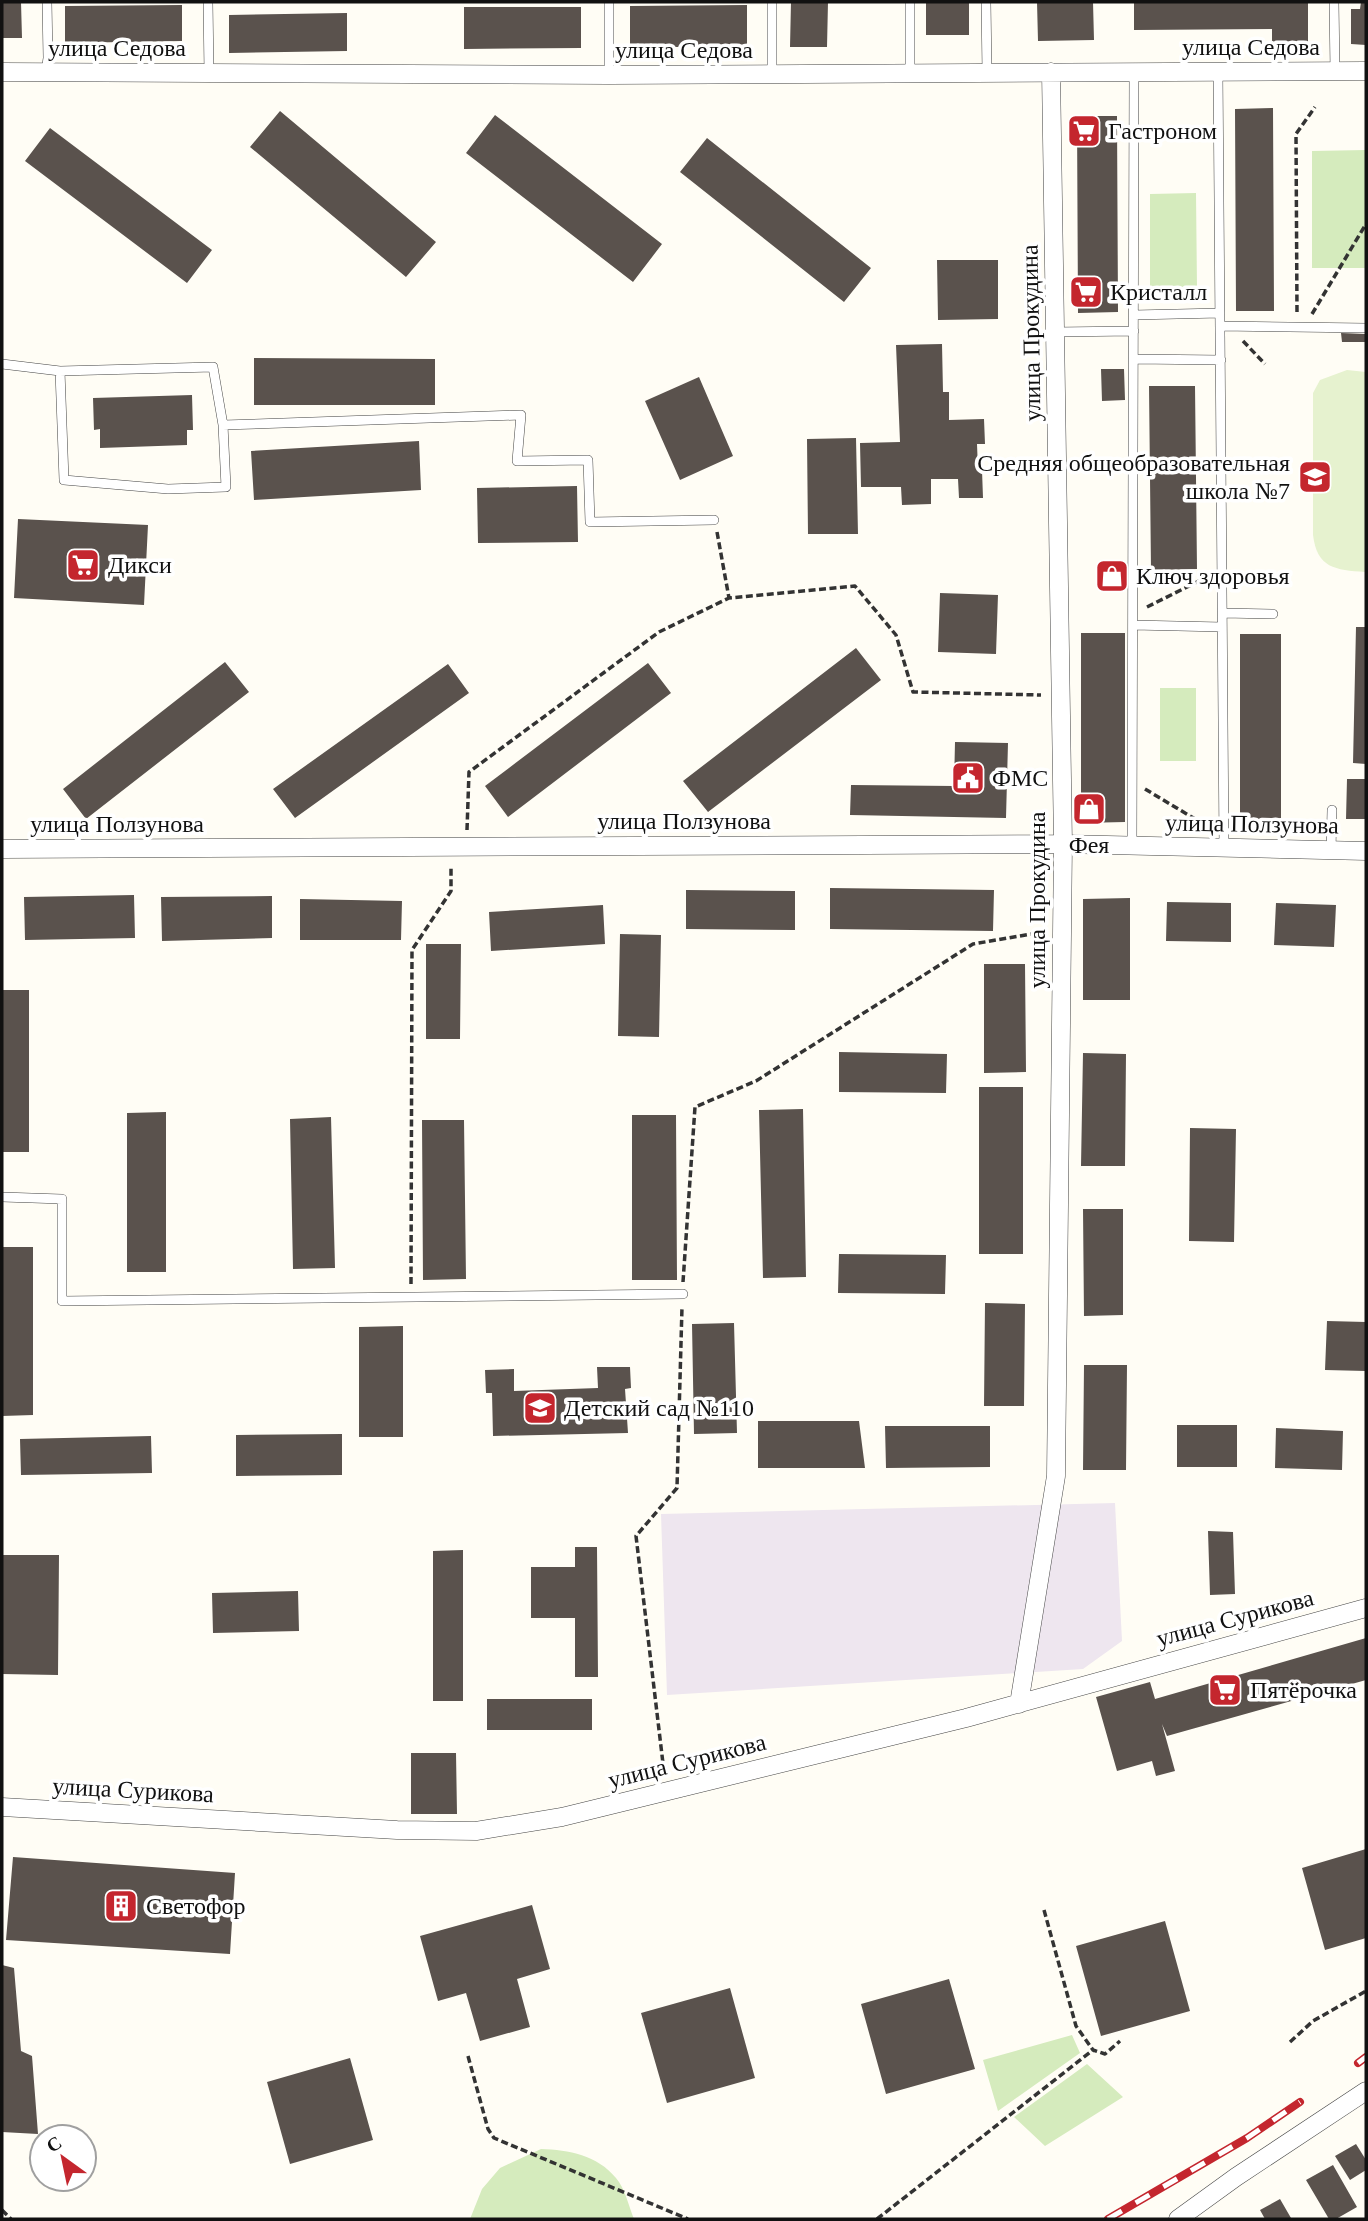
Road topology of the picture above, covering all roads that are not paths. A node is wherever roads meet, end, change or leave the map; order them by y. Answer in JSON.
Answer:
{"nodes":[{"id":1,"x":47,"y":2,"type":"edge"},
{"id":2,"x":208,"y":2,"type":"edge"},
{"id":3,"x":608,"y":2,"type":"edge"},
{"id":4,"x":772,"y":2,"type":"edge"},
{"id":5,"x":910,"y":2,"type":"edge"},
{"id":6,"x":986,"y":2,"type":"edge"},
{"id":7,"x":1334,"y":2,"type":"edge"},
{"id":8,"x":1335,"y":71,"type":"junction"},
{"id":9,"x":1366,"y":71,"type":"edge"},
{"id":10,"x":2,"y":72,"type":"edge"},
{"id":11,"x":46,"y":72,"type":"junction"},
{"id":12,"x":987,"y":72,"type":"junction"},
{"id":13,"x":1052,"y":72,"type":"junction"},
{"id":14,"x":1134,"y":72,"type":"junction"},
{"id":15,"x":1218,"y":72,"type":"junction"},
{"id":16,"x":209,"y":73,"type":"junction"},
{"id":17,"x":910,"y":73,"type":"junction"},
{"id":18,"x":772,"y":74,"type":"junction"},
{"id":19,"x":609,"y":75,"type":"junction"},
{"id":20,"x":1220,"y":313,"type":"junction"},
{"id":21,"x":1134,"y":315,"type":"junction"},
{"id":22,"x":1225,"y":326,"type":"junction"},
{"id":23,"x":1366,"y":328,"type":"edge"},
{"id":24,"x":1133,"y":331,"type":"junction"},
{"id":25,"x":1055,"y":332,"type":"junction"},
{"id":26,"x":1134,"y":359,"type":"junction"},
{"id":27,"x":1221,"y":360,"type":"junction"},
{"id":28,"x":2,"y":364,"type":"edge"},
{"id":29,"x":60,"y":371,"type":"junction"},
{"id":30,"x":223,"y":425,"type":"junction"},
{"id":31,"x":714,"y":520,"type":"road end"},
{"id":32,"x":1223,"y":613,"type":"junction"},
{"id":33,"x":1273,"y":614,"type":"dead end"},
{"id":34,"x":1133,"y":625,"type":"junction"},
{"id":35,"x":1222,"y":626,"type":"junction"},
{"id":36,"x":1332,"y":810,"type":"dead end"},
{"id":37,"x":1224,"y":842,"type":"junction"},
{"id":38,"x":1063,"y":844,"type":"junction"},
{"id":39,"x":1132,"y":846,"type":"junction"},
{"id":40,"x":2,"y":849,"type":"edge"},
{"id":41,"x":1331,"y":850,"type":"junction"},
{"id":42,"x":1366,"y":851,"type":"edge"},
{"id":43,"x":2,"y":1197,"type":"edge"},
{"id":44,"x":682,"y":1294,"type":"road end"},
{"id":45,"x":1366,"y":1608,"type":"edge"},
{"id":46,"x":1019,"y":1704,"type":"junction"},
{"id":47,"x":2,"y":1807,"type":"edge"},
{"id":48,"x":1366,"y":2091,"type":"edge"},
{"id":49,"x":1178,"y":2219,"type":"edge"}],
"edges":[{"from":1,"to":11,"type":"lane"},
{"from":2,"to":16,"type":"lane"},
{"from":3,"to":19,"type":"lane"},
{"from":4,"to":18,"type":"lane"},
{"from":5,"to":17,"type":"lane"},
{"from":6,"to":12,"type":"lane"},
{"from":7,"to":8,"type":"lane"},
{"from":8,"to":9,"type":"street","name":"улица Седова"},
{"from":8,"to":15,"type":"street","name":"улица Седова"},
{"from":10,"to":11,"type":"street","name":"улица Седова"},
{"from":11,"to":16,"type":"street","name":"улица Седова"},
{"from":12,"to":13,"type":"street","name":"улица Седова"},
{"from":12,"to":17,"type":"street","name":"улица Седова"},
{"from":13,"to":14,"type":"street","name":"улица Седова"},
{"from":13,"to":25,"type":"street","name":"улица Прокудина"},
{"from":14,"to":15,"type":"street","name":"улица Седова"},
{"from":14,"to":21,"type":"lane"},
{"from":15,"to":20,"type":"lane"},
{"from":16,"to":19,"type":"street","name":"улица Седова"},
{"from":17,"to":18,"type":"street","name":"улица Седова"},
{"from":18,"to":19,"type":"street","name":"улица Седова"},
{"from":20,"to":21,"type":"lane"},
{"from":20,"to":22,"type":"lane"},
{"from":21,"to":24,"type":"lane"},
{"from":22,"to":23,"type":"lane"},
{"from":22,"to":27,"type":"lane"},
{"from":24,"to":25,"type":"lane"},
{"from":24,"to":26,"type":"lane"},
{"from":25,"to":38,"type":"street","name":"улица Прокудина"},
{"from":26,"to":27,"type":"lane"},
{"from":26,"to":34,"type":"lane"},
{"from":27,"to":32,"type":"lane"},
{"from":28,"to":29,"type":"lane"},
{"from":29,"to":30,"type":"lane"},
{"from":29,"to":30,"type":"lane"},
{"from":30,"to":31,"type":"lane"},
{"from":32,"to":33,"type":"lane"},
{"from":32,"to":35,"type":"lane"},
{"from":34,"to":35,"type":"lane"},
{"from":34,"to":39,"type":"lane"},
{"from":35,"to":37,"type":"lane"},
{"from":36,"to":41,"type":"lane"},
{"from":37,"to":39,"type":"street","name":"улица Ползунова"},
{"from":37,"to":41,"type":"street","name":"улица Ползунова"},
{"from":38,"to":39,"type":"street","name":"улица Ползунова"},
{"from":38,"to":40,"type":"street","name":"улица Ползунова"},
{"from":38,"to":46,"type":"street","name":"улица Прокудина"},
{"from":41,"to":42,"type":"street","name":"улица Ползунова"},
{"from":43,"to":44,"type":"lane"},
{"from":45,"to":46,"type":"street","name":"улица Сурикова"},
{"from":46,"to":47,"type":"street","name":"улица Сурикова"},
{"from":48,"to":49,"type":"street"}]}
